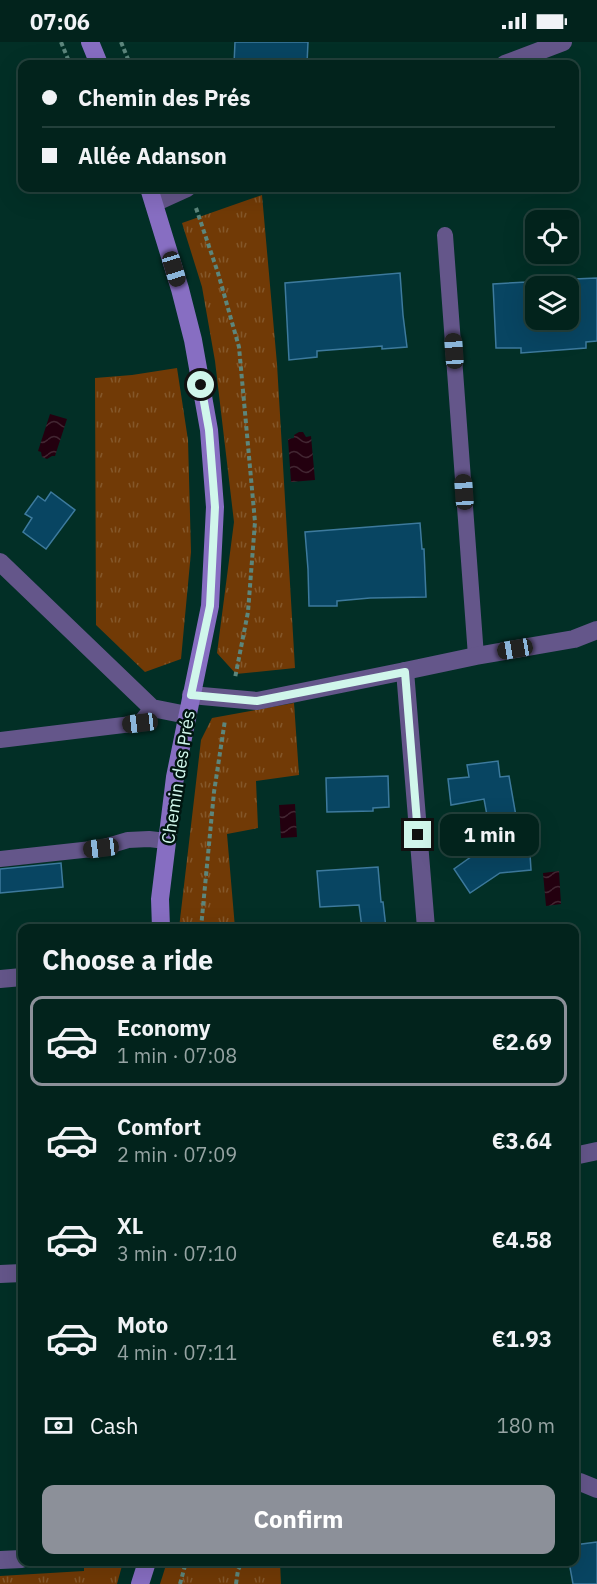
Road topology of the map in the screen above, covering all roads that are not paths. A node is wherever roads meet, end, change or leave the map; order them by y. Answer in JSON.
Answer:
{"nodes":[{"id":1,"x":90,"y":42,"type":"edge"},
{"id":2,"x":563,"y":42,"type":"edge"},
{"id":3,"x":97,"y":60,"type":"edge"},
{"id":4,"x":516,"y":60,"type":"edge"},
{"id":5,"x":166,"y":192,"type":"edge"},
{"id":6,"x":151,"y":195,"type":"edge"},
{"id":7,"x":445,"y":235,"type":"dead end"},
{"id":8,"x":0,"y":562,"type":"edge"},
{"id":9,"x":597,"y":630,"type":"edge"},
{"id":10,"x":477,"y":656,"type":"junction"},
{"id":11,"x":405,"y":672,"type":"junction"},
{"id":12,"x":191,"y":695,"type":"junction"},
{"id":13,"x":152,"y":708,"type":"junction"},
{"id":14,"x":187,"y":715,"type":"junction"},
{"id":15,"x":0,"y":740,"type":"edge"},
{"id":16,"x":166,"y":842,"type":"junction"},
{"id":17,"x":0,"y":859,"type":"edge"},
{"id":18,"x":161,"y":924,"type":"edge"},
{"id":19,"x":426,"y":924,"type":"edge"},
{"id":20,"x":18,"y":977,"type":"edge"},
{"id":21,"x":0,"y":979,"type":"edge"},
{"id":22,"x":597,"y":1151,"type":"edge"},
{"id":23,"x":579,"y":1155,"type":"edge"},
{"id":24,"x":18,"y":1273,"type":"edge"},
{"id":25,"x":0,"y":1275,"type":"edge"},
{"id":26,"x":579,"y":1482,"type":"edge"},
{"id":27,"x":597,"y":1489,"type":"edge"},
{"id":28,"x":18,"y":1559,"type":"edge"},
{"id":29,"x":0,"y":1560,"type":"edge"},
{"id":30,"x":146,"y":1566,"type":"edge"},
{"id":31,"x":140,"y":1584,"type":"edge"}],
"edges":[{"from":1,"to":3,"type":"street"},
{"from":2,"to":4,"type":"street"},
{"from":5,"to":6,"type":"street"},
{"from":6,"to":12,"type":"street","name":"Chemin des Prés"},
{"from":7,"to":10,"type":"lane"},
{"from":8,"to":13,"type":"street"},
{"from":9,"to":10,"type":"street"},
{"from":10,"to":11,"type":"street"},
{"from":11,"to":12,"type":"street"},
{"from":11,"to":19,"type":"street"},
{"from":12,"to":14,"type":"street","name":"Chemin des Prés"},
{"from":13,"to":14,"type":"street"},
{"from":13,"to":15,"type":"lane"},
{"from":14,"to":16,"type":"street","name":"Chemin des Prés"},
{"from":16,"to":17,"type":"lane"},
{"from":16,"to":18,"type":"street","name":"Chemin des Prés"},
{"from":20,"to":21,"type":"street"},
{"from":22,"to":23,"type":"street"},
{"from":24,"to":25,"type":"street"},
{"from":26,"to":27,"type":"street"},
{"from":28,"to":29,"type":"street"},
{"from":30,"to":31,"type":"street"}]}
